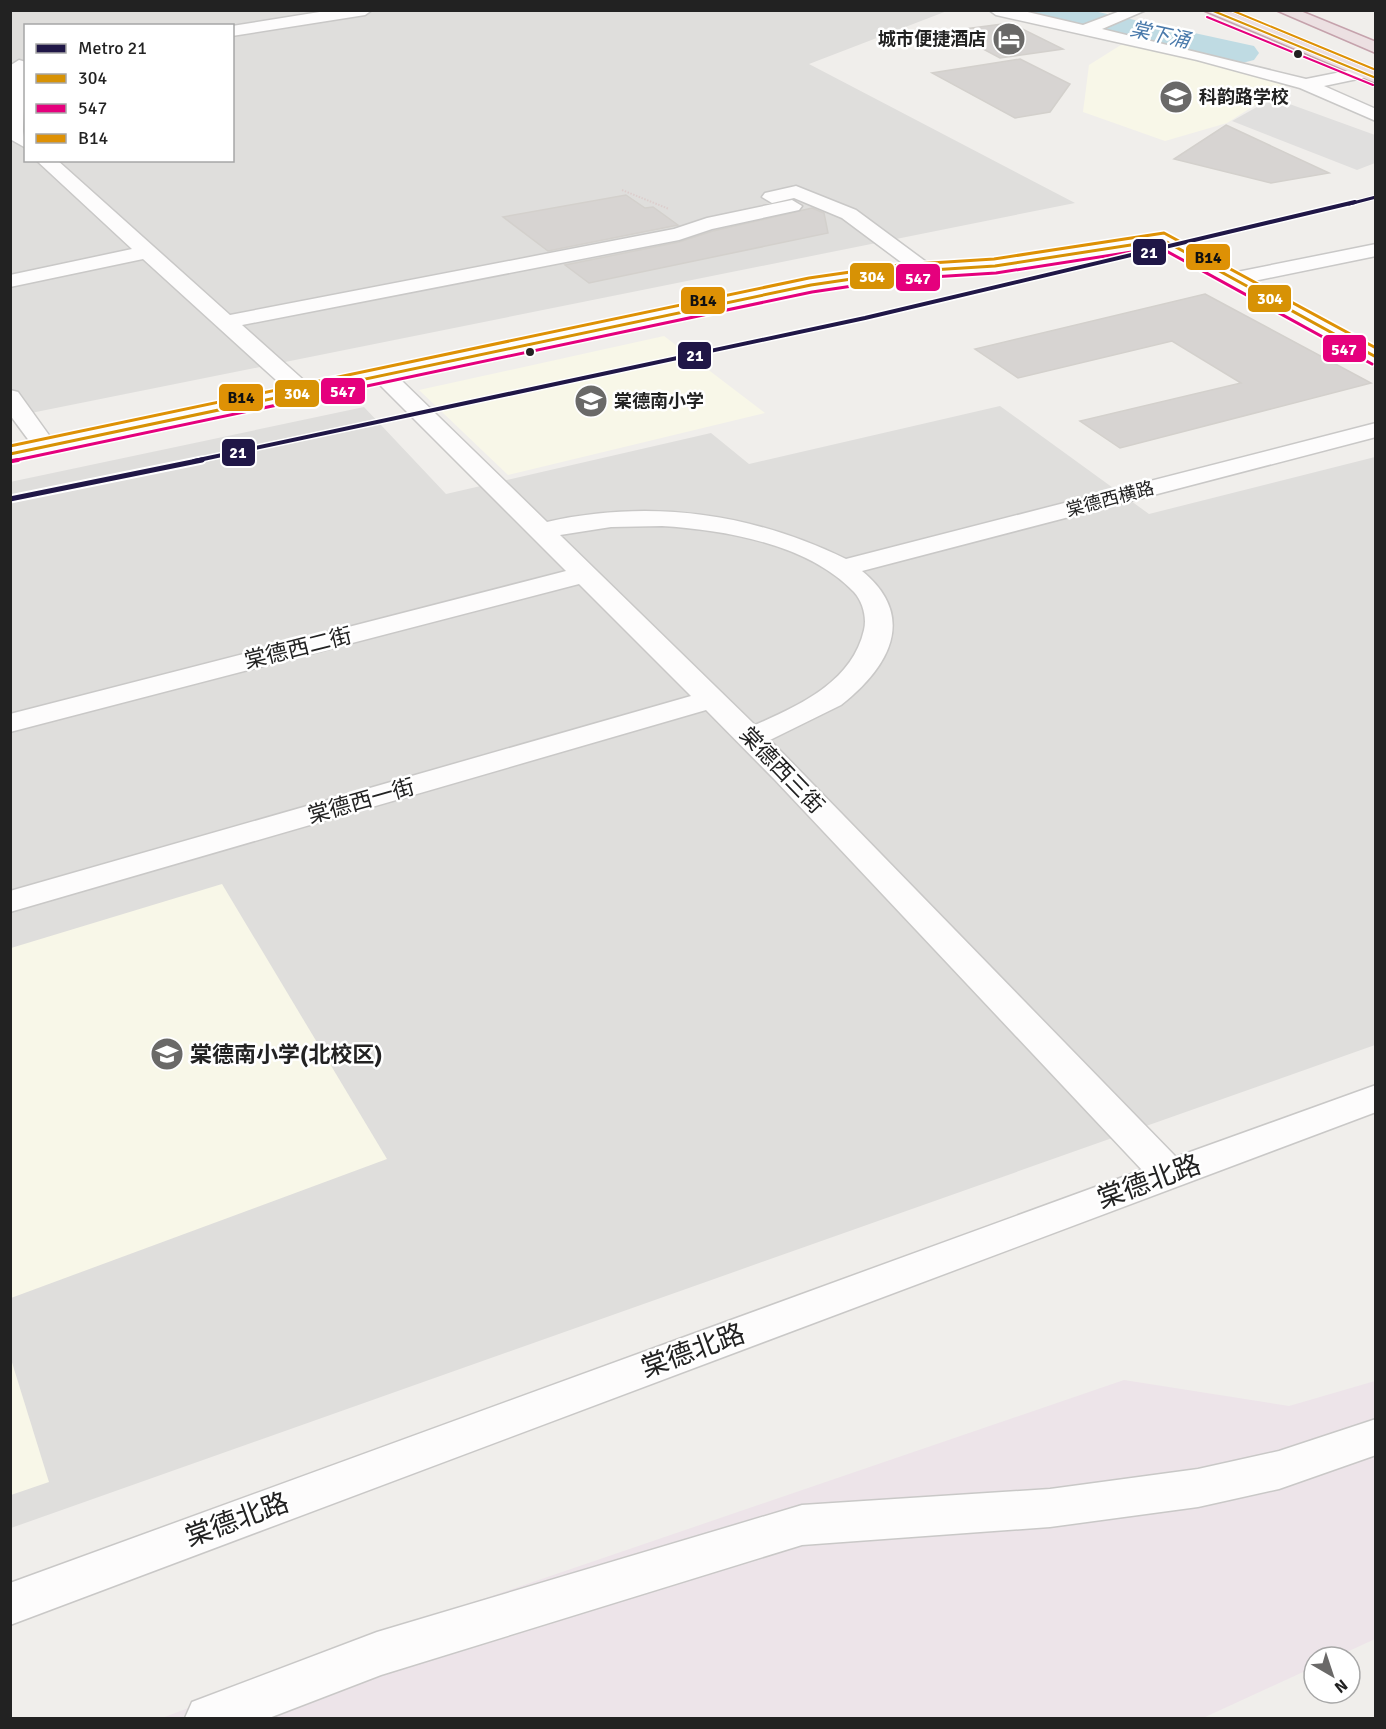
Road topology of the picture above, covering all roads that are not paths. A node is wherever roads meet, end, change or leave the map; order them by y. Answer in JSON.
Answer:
{"nodes":[{"id":1,"x":365,"y":10,"type":"edge"},
{"id":2,"x":996,"y":10,"type":"edge"},
{"id":3,"x":1139,"y":10,"type":"edge"},
{"id":4,"x":1210,"y":10,"type":"edge"},
{"id":5,"x":1283,"y":10,"type":"edge"},
{"id":6,"x":1084,"y":30,"type":"junction"},
{"id":7,"x":234,"y":31,"type":"edge"},
{"id":8,"x":1376,"y":48,"type":"edge"},
{"id":9,"x":18,"y":64,"type":"edge"},
{"id":10,"x":1368,"y":76,"type":"edge"},
{"id":11,"x":1306,"y":84,"type":"junction"},
{"id":12,"x":1376,"y":116,"type":"edge"},
{"id":13,"x":24,"y":140,"type":"edge"},
{"id":14,"x":47,"y":162,"type":"edge"},
{"id":15,"x":792,"y":206,"type":"dead end"},
{"id":16,"x":681,"y":214,"type":"road end"},
{"id":17,"x":1376,"y":250,"type":"edge"},
{"id":18,"x":148,"y":252,"type":"junction"},
{"id":19,"x":924,"y":270,"type":"junction"},
{"id":20,"x":1235,"y":279,"type":"junction"},
{"id":21,"x":10,"y":281,"type":"edge"},
{"id":22,"x":225,"y":322,"type":"junction"},
{"id":23,"x":1376,"y":357,"type":"edge"},
{"id":24,"x":384,"y":376,"type":"junction"},
{"id":25,"x":304,"y":393,"type":"junction"},
{"id":26,"x":10,"y":398,"type":"edge"},
{"id":27,"x":1376,"y":430,"type":"edge"},
{"id":28,"x":45,"y":447,"type":"junction"},
{"id":29,"x":10,"y":454,"type":"edge"},
{"id":30,"x":543,"y":531,"type":"junction"},
{"id":31,"x":843,"y":568,"type":"junction"},
{"id":32,"x":587,"y":574,"type":"junction"},
{"id":33,"x":712,"y":699,"type":"junction"},
{"id":34,"x":10,"y":723,"type":"edge"},
{"id":35,"x":752,"y":738,"type":"junction"},
{"id":36,"x":10,"y":902,"type":"edge"},
{"id":37,"x":1376,"y":1098,"type":"edge"},
{"id":38,"x":1169,"y":1174,"type":"junction"},
{"id":39,"x":1376,"y":1437,"type":"edge"},
{"id":40,"x":10,"y":1604,"type":"edge"},
{"id":41,"x":210,"y":1719,"type":"edge"}],
"edges":[{"from":1,"to":7,"type":"street"},
{"from":2,"to":6,"type":"street"},
{"from":3,"to":6,"type":"street"},
{"from":4,"to":10,"type":"highway"},
{"from":5,"to":8,"type":"highway"},
{"from":6,"to":11,"type":"street"},
{"from":9,"to":13,"type":"street"},
{"from":10,"to":11,"type":"street"},
{"from":11,"to":12,"type":"street"},
{"from":14,"to":18,"type":"street"},
{"from":15,"to":22,"type":"street"},
{"from":16,"to":19,"type":"street"},
{"from":17,"to":20,"type":"street"},
{"from":18,"to":21,"type":"street"},
{"from":18,"to":22,"type":"street"},
{"from":19,"to":20,"type":"street"},
{"from":19,"to":24,"type":"street"},
{"from":20,"to":23,"type":"street"},
{"from":22,"to":25,"type":"street"},
{"from":24,"to":25,"type":"street"},
{"from":24,"to":30,"type":"street","name":"棠德西三街"},
{"from":25,"to":28,"type":"street"},
{"from":26,"to":28,"type":"street"},
{"from":27,"to":31,"type":"street","name":"棠德西横路"},
{"from":28,"to":29,"type":"street"},
{"from":30,"to":31,"type":"street"},
{"from":30,"to":32,"type":"street","name":"棠德西三街"},
{"from":31,"to":35,"type":"street"},
{"from":32,"to":33,"type":"street","name":"棠德西三街"},
{"from":32,"to":34,"type":"street","name":"棠德西二街"},
{"from":33,"to":35,"type":"street","name":"棠德西三街"},
{"from":33,"to":36,"type":"street","name":"棠德西一街"},
{"from":35,"to":38,"type":"street","name":"棠德西三街"},
{"from":37,"to":38,"type":"street","name":"棠德北路"},
{"from":38,"to":40,"type":"street","name":"棠德北路"},
{"from":39,"to":41,"type":"street"}]}
